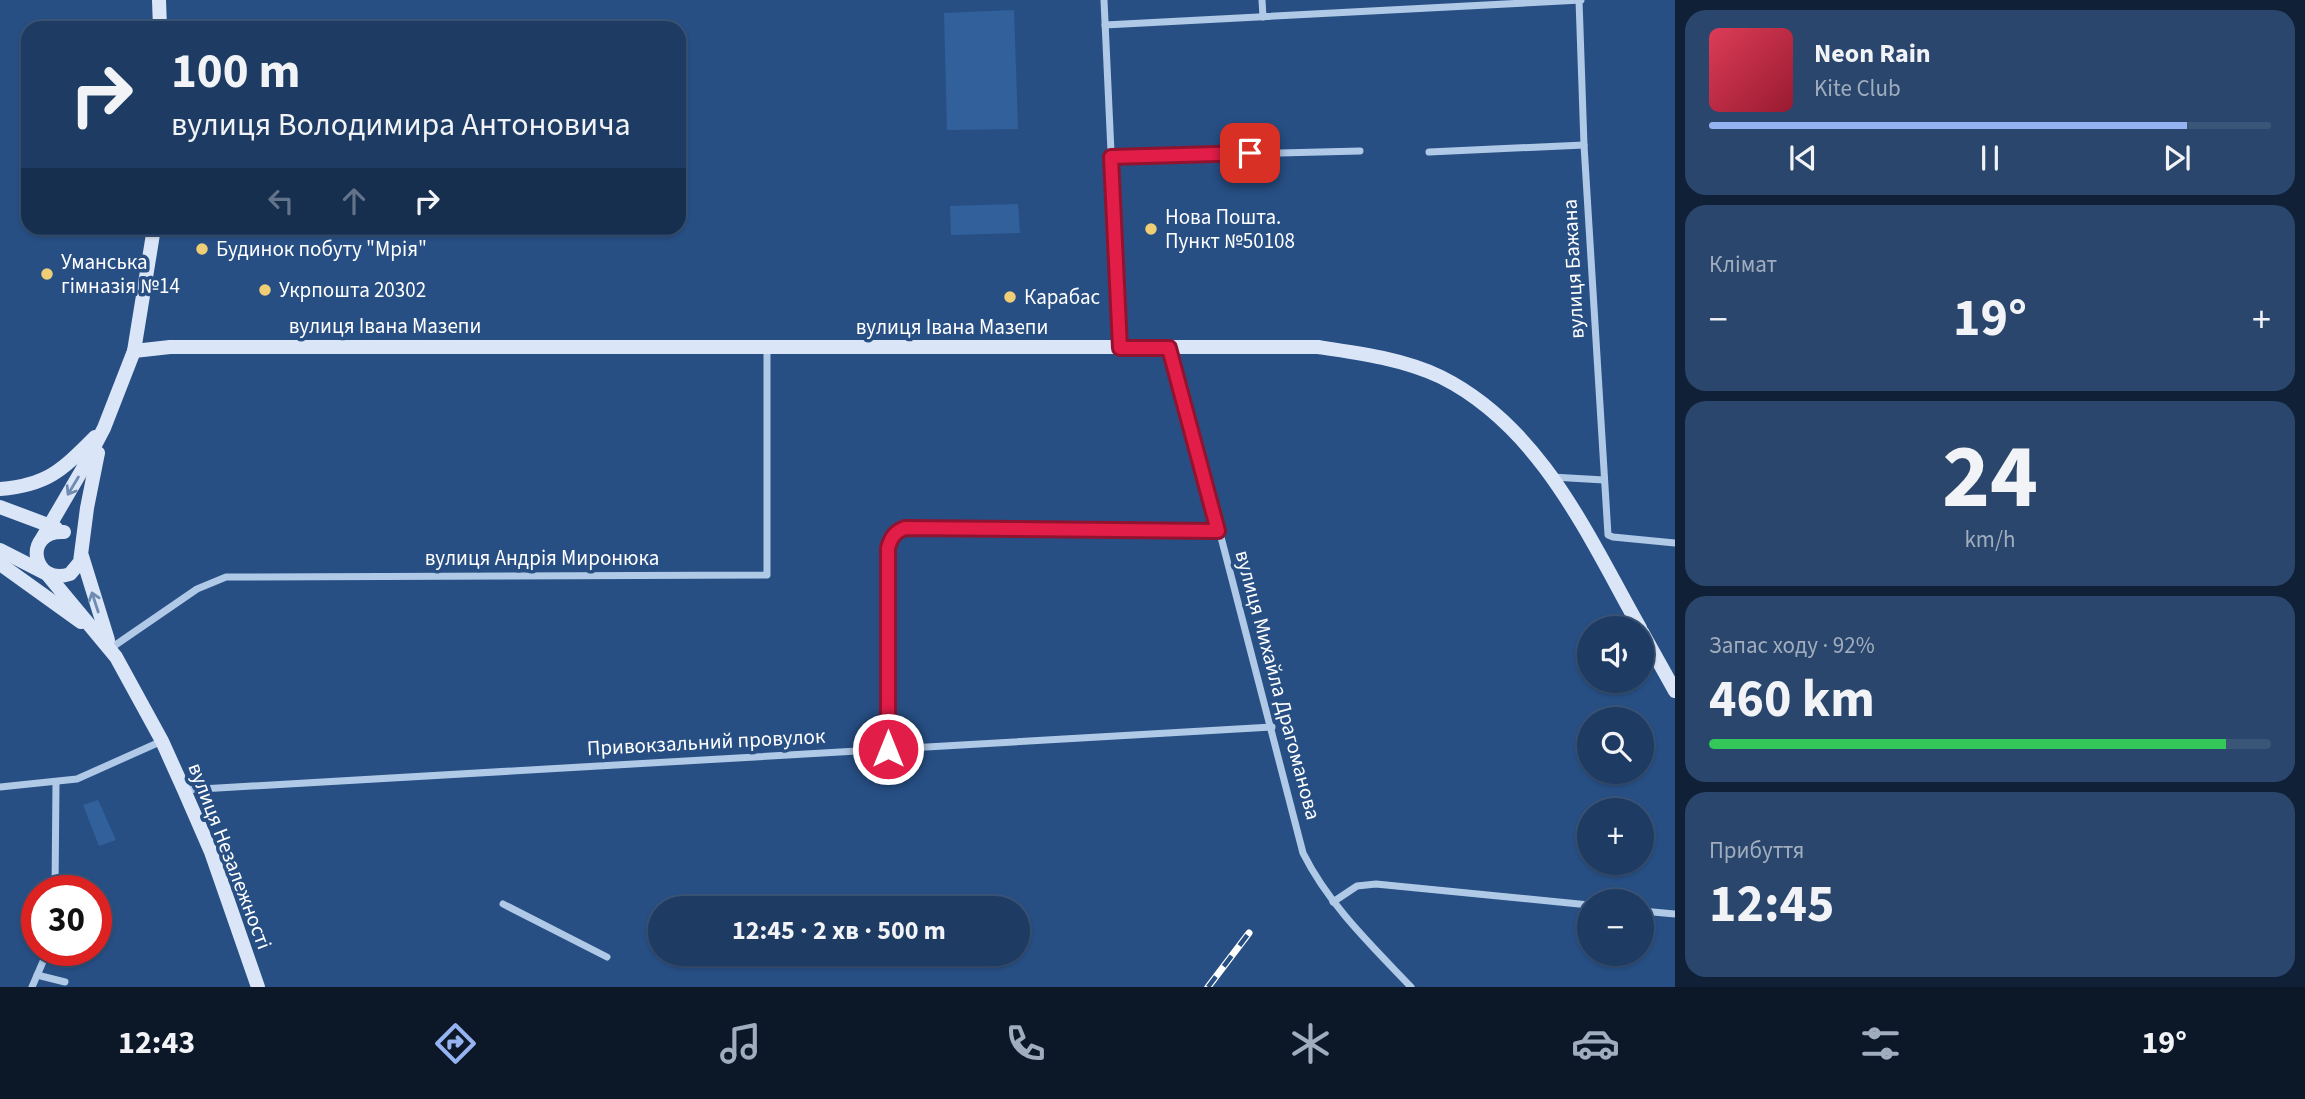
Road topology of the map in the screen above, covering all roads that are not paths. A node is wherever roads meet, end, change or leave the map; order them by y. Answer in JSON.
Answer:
{"nodes":[{"id":1,"x":159,"y":0,"type":"edge"},
{"id":2,"x":1104,"y":0,"type":"edge"},
{"id":3,"x":1262,"y":0,"type":"edge"},
{"id":4,"x":1580,"y":0,"type":"edge"},
{"id":5,"x":1425,"y":4,"type":"edge"},
{"id":6,"x":1263,"y":17,"type":"junction"},
{"id":7,"x":160,"y":21,"type":"edge"},
{"id":8,"x":1105,"y":25,"type":"junction"},
{"id":9,"x":1584,"y":145,"type":"junction"},
{"id":10,"x":1360,"y":151,"type":"dead end"},
{"id":11,"x":1429,"y":152,"type":"dead end"},
{"id":12,"x":1111,"y":157,"type":"junction"},
{"id":13,"x":153,"y":235,"type":"edge"},
{"id":14,"x":767,"y":348,"type":"junction"},
{"id":15,"x":1120,"y":348,"type":"junction"},
{"id":16,"x":1169,"y":348,"type":"junction"},
{"id":17,"x":134,"y":351,"type":"junction"},
{"id":18,"x":104,"y":428,"type":"junction"},
{"id":19,"x":1551,"y":477,"type":"junction"},
{"id":20,"x":1604,"y":480,"type":"junction"},
{"id":21,"x":0,"y":489,"type":"edge"},
{"id":22,"x":0,"y":507,"type":"edge"},
{"id":23,"x":49,"y":526,"type":"junction"},
{"id":24,"x":1218,"y":531,"type":"junction"},
{"id":25,"x":64,"y":532,"type":"junction"},
{"id":26,"x":40,"y":542,"type":"junction"},
{"id":27,"x":1675,"y":543,"type":"edge"},
{"id":28,"x":0,"y":551,"type":"edge"},
{"id":29,"x":82,"y":555,"type":"junction"},
{"id":30,"x":0,"y":564,"type":"edge"},
{"id":31,"x":47,"y":574,"type":"junction"},
{"id":32,"x":1633,"y":616,"type":"edge"},
{"id":33,"x":111,"y":648,"type":"junction"},
{"id":34,"x":1654,"y":653,"type":"edge"},
{"id":35,"x":1675,"y":691,"type":"edge"},
{"id":36,"x":1272,"y":727,"type":"junction"},
{"id":37,"x":162,"y":741,"type":"junction"},
{"id":38,"x":888,"y":749,"type":"junction"},
{"id":39,"x":56,"y":782,"type":"junction"},
{"id":40,"x":0,"y":787,"type":"edge"},
{"id":41,"x":184,"y":790,"type":"junction"},
{"id":42,"x":55,"y":875,"type":"edge"},
{"id":43,"x":1333,"y":902,"type":"junction"},
{"id":44,"x":503,"y":904,"type":"dead end"},
{"id":45,"x":1577,"y":904,"type":"edge"},
{"id":46,"x":1654,"y":912,"type":"edge"},
{"id":47,"x":1675,"y":914,"type":"edge"},
{"id":48,"x":607,"y":957,"type":"dead end"},
{"id":49,"x":41,"y":966,"type":"edge"},
{"id":50,"x":37,"y":975,"type":"junction"},
{"id":51,"x":65,"y":982,"type":"dead end"},
{"id":52,"x":32,"y":987,"type":"edge"},
{"id":53,"x":258,"y":987,"type":"edge"},
{"id":54,"x":1411,"y":987,"type":"edge"}],
"edges":[{"from":1,"to":7,"type":"main road"},
{"from":2,"to":8,"type":"street"},
{"from":3,"to":6,"type":"street"},
{"from":4,"to":5,"type":"street"},
{"from":4,"to":9,"type":"street","name":"вулиця Бажана"},
{"from":5,"to":6,"type":"street"},
{"from":6,"to":8,"type":"street"},
{"from":8,"to":12,"type":"street"},
{"from":9,"to":11,"type":"street"},
{"from":9,"to":20,"type":"street","name":"вулиця Бажана"},
{"from":10,"to":12,"type":"street"},
{"from":12,"to":15,"type":"street"},
{"from":13,"to":17,"type":"main road"},
{"from":14,"to":15,"type":"main road","name":"вулиця Івана Мазепи"},
{"from":14,"to":17,"type":"main road","name":"вулиця Івана Мазепи"},
{"from":14,"to":33,"type":"street","name":"вулиця Андрія Миронюка"},
{"from":15,"to":16,"type":"main road","name":"вулиця Івана Мазепи"},
{"from":16,"to":19,"type":"main road","name":"вулиця Івана Мазепи"},
{"from":16,"to":24,"type":"street","name":"вулиця Михайла Драгоманова"},
{"from":17,"to":18,"type":"main road"},
{"from":18,"to":21,"type":"main road"},
{"from":18,"to":23,"type":"main road","one_way":true},
{"from":18,"to":29,"type":"main road"},
{"from":19,"to":20,"type":"street"},
{"from":19,"to":32,"type":"main road","name":"вулиця Івана Мазепи"},
{"from":20,"to":27,"type":"street","name":"вулиця Бажана"},
{"from":22,"to":23,"type":"main road"},
{"from":23,"to":25,"type":"main road"},
{"from":23,"to":26,"type":"main road"},
{"from":24,"to":36,"type":"street","name":"вулиця Михайла Драгоманова"},
{"from":24,"to":38,"type":"street"},
{"from":25,"to":26,"type":"main road"},
{"from":25,"to":29,"type":"main road"},
{"from":26,"to":31,"type":"main road"},
{"from":28,"to":31,"type":"main road","name":"вулиця Незалежності"},
{"from":29,"to":31,"type":"main road"},
{"from":33,"to":29,"type":"main road","name":"вулиця Незалежності","one_way":true},
{"from":30,"to":33,"type":"main road","name":"вулиця Незалежності"},
{"from":31,"to":33,"type":"main road","name":"вулиця Незалежності"},
{"from":33,"to":37,"type":"main road","name":"вулиця Незалежності"},
{"from":34,"to":35,"type":"main road","name":"вулиця Івана Мазепи"},
{"from":36,"to":38,"type":"street","name":"Привокзальний провулок"},
{"from":36,"to":43,"type":"street","name":"вулиця Михайла Драгоманова"},
{"from":37,"to":39,"type":"street"},
{"from":37,"to":41,"type":"main road","name":"вулиця Незалежності"},
{"from":38,"to":41,"type":"street","name":"Привокзальний провулок"},
{"from":39,"to":40,"type":"street"},
{"from":39,"to":42,"type":"street"},
{"from":41,"to":53,"type":"main road","name":"вулиця Незалежності"},
{"from":43,"to":45,"type":"street"},
{"from":43,"to":54,"type":"street","name":"вулиця Михайла Драгоманова"},
{"from":44,"to":48,"type":"street"},
{"from":46,"to":47,"type":"street"},
{"from":49,"to":50,"type":"street"},
{"from":50,"to":51,"type":"street"},
{"from":50,"to":52,"type":"street"}]}
